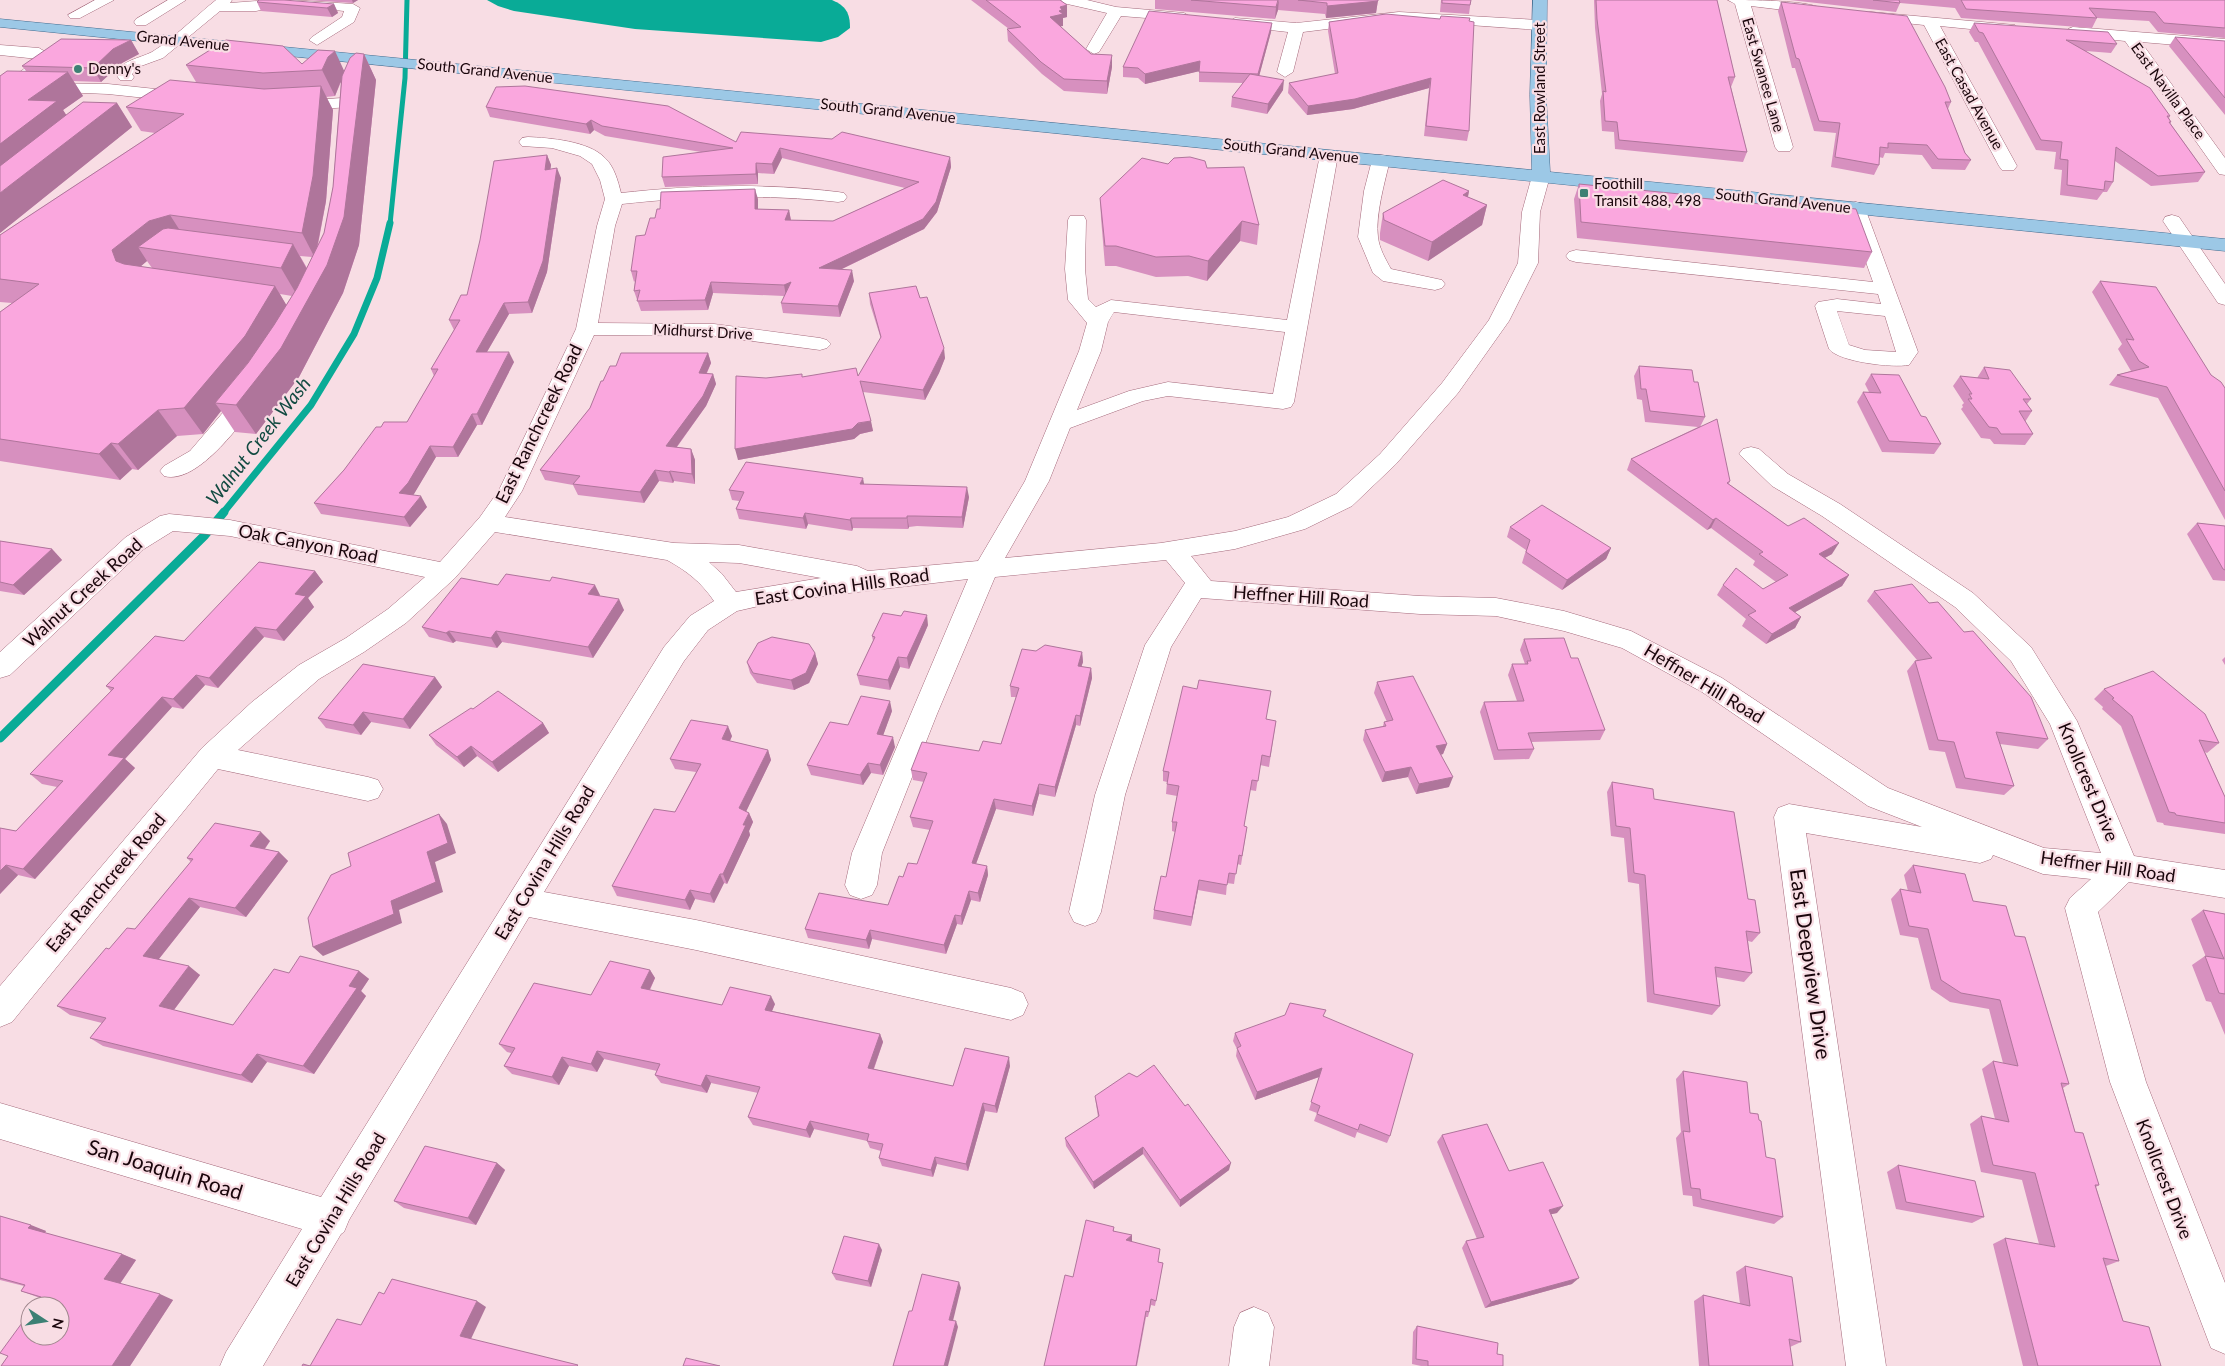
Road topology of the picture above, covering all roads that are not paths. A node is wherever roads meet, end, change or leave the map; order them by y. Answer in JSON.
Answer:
{"nodes":[{"id":1,"x":107,"y":0,"type":"edge"},
{"id":2,"x":179,"y":0,"type":"edge"},
{"id":3,"x":263,"y":0,"type":"edge"},
{"id":4,"x":1068,"y":0,"type":"edge"},
{"id":5,"x":1540,"y":0,"type":"edge"},
{"id":6,"x":1739,"y":1,"type":"edge"},
{"id":7,"x":221,"y":3,"type":"edge"},
{"id":8,"x":1116,"y":10,"type":"junction"},
{"id":9,"x":1831,"y":12,"type":"edge"},
{"id":10,"x":60,"y":14,"type":"dead end"},
{"id":11,"x":75,"y":15,"type":"junction"},
{"id":12,"x":1861,"y":15,"type":"edge"},
{"id":13,"x":103,"y":18,"type":"dead end"},
{"id":14,"x":1201,"y":19,"type":"edge"},
{"id":15,"x":122,"y":20,"type":"dead end"},
{"id":16,"x":1220,"y":20,"type":"edge"},
{"id":17,"x":141,"y":22,"type":"junction"},
{"id":18,"x":1930,"y":22,"type":"junction"},
{"id":19,"x":0,"y":24,"type":"edge"},
{"id":20,"x":1539,"y":25,"type":"junction"},
{"id":21,"x":191,"y":27,"type":"junction"},
{"id":22,"x":1296,"y":28,"type":"junction"},
{"id":23,"x":2025,"y":29,"type":"edge"},
{"id":24,"x":2063,"y":31,"type":"edge"},
{"id":25,"x":2129,"y":36,"type":"junction"},
{"id":26,"x":176,"y":40,"type":"junction"},
{"id":27,"x":317,"y":40,"type":"junction"},
{"id":28,"x":2225,"y":44,"type":"edge"},
{"id":29,"x":1094,"y":49,"type":"dead end"},
{"id":30,"x":4,"y":53,"type":"edge"},
{"id":31,"x":394,"y":55,"type":"junction"},
{"id":32,"x":420,"y":58,"type":"junction"},
{"id":33,"x":379,"y":60,"type":"junction"},
{"id":34,"x":1285,"y":72,"type":"dead end"},
{"id":35,"x":127,"y":84,"type":"junction"},
{"id":36,"x":4,"y":90,"type":"edge"},
{"id":37,"x":917,"y":98,"type":"dead end"},
{"id":38,"x":202,"y":99,"type":"edge"},
{"id":39,"x":277,"y":106,"type":"edge"},
{"id":40,"x":528,"y":142,"type":"dead end"},
{"id":41,"x":1784,"y":147,"type":"dead end"},
{"id":42,"x":1329,"y":155,"type":"junction"},
{"id":43,"x":1522,"y":157,"type":"dead end"},
{"id":44,"x":1381,"y":160,"type":"junction"},
{"id":45,"x":1560,"y":161,"type":"dead end"},
{"id":46,"x":2008,"y":166,"type":"dead end"},
{"id":47,"x":1541,"y":168,"type":"junction"},
{"id":48,"x":2225,"y":170,"type":"edge"},
{"id":49,"x":838,"y":197,"type":"dead end"},
{"id":50,"x":614,"y":199,"type":"junction"},
{"id":51,"x":1856,"y":208,"type":"junction"},
{"id":52,"x":2152,"y":219,"type":"dead end"},
{"id":53,"x":1077,"y":220,"type":"dead end"},
{"id":54,"x":2172,"y":221,"type":"junction"},
{"id":55,"x":2198,"y":224,"type":"dead end"},
{"id":56,"x":2185,"y":242,"type":"junction"},
{"id":57,"x":2225,"y":245,"type":"edge"},
{"id":58,"x":1576,"y":256,"type":"dead end"},
{"id":59,"x":1435,"y":284,"type":"dead end"},
{"id":60,"x":1886,"y":289,"type":"junction"},
{"id":61,"x":2225,"y":299,"type":"edge"},
{"id":62,"x":1892,"y":311,"type":"dead end"},
{"id":63,"x":1098,"y":322,"type":"junction"},
{"id":64,"x":1296,"y":327,"type":"junction"},
{"id":65,"x":586,"y":328,"type":"junction"},
{"id":66,"x":820,"y":344,"type":"dead end"},
{"id":67,"x":262,"y":379,"type":"edge"},
{"id":68,"x":1060,"y":424,"type":"junction"},
{"id":69,"x":1751,"y":454,"type":"dead end"},
{"id":70,"x":172,"y":471,"type":"dead end"},
{"id":71,"x":169,"y":522,"type":"joint"},
{"id":72,"x":489,"y":523,"type":"junction"},
{"id":73,"x":1172,"y":550,"type":"junction"},
{"id":74,"x":673,"y":552,"type":"junction"},
{"id":75,"x":985,"y":570,"type":"junction"},
{"id":76,"x":446,"y":572,"type":"junction"},
{"id":77,"x":879,"y":579,"type":"junction"},
{"id":78,"x":1198,"y":583,"type":"junction"},
{"id":79,"x":730,"y":603,"type":"junction"},
{"id":80,"x":0,"y":668,"type":"edge"},
{"id":81,"x":212,"y":756,"type":"junction"},
{"id":82,"x":368,"y":789,"type":"dead end"},
{"id":83,"x":2043,"y":861,"type":"junction"},
{"id":84,"x":2123,"y":868,"type":"junction"},
{"id":85,"x":2225,"y":884,"type":"edge"},
{"id":86,"x":861,"y":885,"type":"dead end"},
{"id":87,"x":522,"y":902,"type":"junction"},
{"id":88,"x":1085,"y":912,"type":"dead end"},
{"id":89,"x":1011,"y":1004,"type":"dead end"},
{"id":90,"x":0,"y":1011,"type":"edge"},
{"id":91,"x":0,"y":1121,"type":"edge"},
{"id":92,"x":330,"y":1219,"type":"junction"},
{"id":93,"x":1254,"y":1327,"type":"dead end"},
{"id":94,"x":2225,"y":1334,"type":"edge"},
{"id":95,"x":240,"y":1366,"type":"edge"},
{"id":96,"x":1249,"y":1366,"type":"edge"},
{"id":97,"x":1866,"y":1366,"type":"edge"}],
"edges":[{"from":1,"to":11,"type":"street"},
{"from":2,"to":17,"type":"street"},
{"from":3,"to":7,"type":"street"},
{"from":3,"to":27,"type":"street"},
{"from":4,"to":8,"type":"street"},
{"from":5,"to":20,"type":"main road","name":"East Rowland Street"},
{"from":6,"to":9,"type":"street"},
{"from":6,"to":41,"type":"street","name":"East Swanee Lane"},
{"from":7,"to":21,"type":"street"},
{"from":8,"to":14,"type":"street"},
{"from":8,"to":29,"type":"street"},
{"from":10,"to":11,"type":"main road"},
{"from":11,"to":13,"type":"main road"},
{"from":12,"to":18,"type":"street"},
{"from":15,"to":17,"type":"main road","name":"Grand Avenue"},
{"from":16,"to":22,"type":"street"},
{"from":17,"to":21,"type":"main road","name":"Grand Avenue"},
{"from":18,"to":23,"type":"street"},
{"from":18,"to":46,"type":"street","name":"East Casad Avenue"},
{"from":19,"to":26,"type":"main road","name":"Grand Avenue"},
{"from":20,"to":22,"type":"street"},
{"from":20,"to":47,"type":"main road","name":"East Rowland Street"},
{"from":21,"to":26,"type":"street"},
{"from":21,"to":27,"type":"main road","name":"Grand Avenue"},
{"from":22,"to":34,"type":"street"},
{"from":24,"to":25,"type":"street"},
{"from":25,"to":28,"type":"street"},
{"from":25,"to":48,"type":"street","name":"East Navilla Place"},
{"from":26,"to":33,"type":"main road","name":"Grand Avenue"},
{"from":26,"to":35,"type":"street"},
{"from":27,"to":31,"type":"main road","name":"Grand Avenue"},
{"from":30,"to":36,"type":"street"},
{"from":31,"to":32,"type":"main road","name":"South Grand Avenue"},
{"from":31,"to":33,"type":"main road","name":"Grand Avenue"},
{"from":32,"to":37,"type":"main road","name":"South Grand Avenue"},
{"from":32,"to":42,"type":"main road","name":"South Grand Avenue"},
{"from":33,"to":39,"type":"street"},
{"from":35,"to":36,"type":"street"},
{"from":35,"to":38,"type":"street"},
{"from":40,"to":50,"type":"street"},
{"from":42,"to":44,"type":"main road","name":"South Grand Avenue"},
{"from":42,"to":64,"type":"street"},
{"from":43,"to":47,"type":"main road","name":"South Grand Avenue"},
{"from":44,"to":47,"type":"main road","name":"South Grand Avenue"},
{"from":44,"to":59,"type":"street"},
{"from":45,"to":47,"type":"main road","name":"South Grand Avenue"},
{"from":47,"to":51,"type":"main road","name":"South Grand Avenue"},
{"from":47,"to":73,"type":"street","name":"East Covina Hills Road"},
{"from":49,"to":50,"type":"street"},
{"from":50,"to":65,"type":"street","name":"East Ranchcreek Road"},
{"from":51,"to":56,"type":"main road","name":"South Grand Avenue"},
{"from":51,"to":60,"type":"street"},
{"from":52,"to":54,"type":"main road"},
{"from":53,"to":63,"type":"street"},
{"from":54,"to":55,"type":"main road"},
{"from":54,"to":56,"type":"street"},
{"from":56,"to":57,"type":"main road","name":"South Grand Avenue"},
{"from":56,"to":61,"type":"street"},
{"from":58,"to":60,"type":"street"},
{"from":60,"to":62,"type":"street"},
{"from":63,"to":64,"type":"street"},
{"from":63,"to":68,"type":"street"},
{"from":64,"to":68,"type":"street"},
{"from":65,"to":66,"type":"street","name":"Midhurst Drive"},
{"from":65,"to":72,"type":"street","name":"East Ranchcreek Road"},
{"from":67,"to":70,"type":"street"},
{"from":68,"to":75,"type":"street"},
{"from":69,"to":84,"type":"street","name":"Knollcrest Drive"},
{"from":71,"to":76,"type":"street","name":"Oak Canyon Road"},
{"from":71,"to":80,"type":"street","name":"Walnut Creek Road"},
{"from":72,"to":74,"type":"street"},
{"from":72,"to":76,"type":"street","name":"East Ranchcreek Road"},
{"from":73,"to":75,"type":"street","name":"East Covina Hills Road"},
{"from":73,"to":78,"type":"street"},
{"from":74,"to":77,"type":"street"},
{"from":74,"to":79,"type":"street"},
{"from":75,"to":77,"type":"street","name":"East Covina Hills Road"},
{"from":75,"to":86,"type":"street"},
{"from":76,"to":81,"type":"street","name":"East Ranchcreek Road"},
{"from":77,"to":79,"type":"street","name":"East Covina Hills Road"},
{"from":78,"to":83,"type":"street","name":"Heffner Hill Road"},
{"from":78,"to":88,"type":"street"},
{"from":79,"to":87,"type":"street","name":"East Covina Hills Road"},
{"from":81,"to":82,"type":"street"},
{"from":81,"to":90,"type":"street","name":"East Ranchcreek Road"},
{"from":83,"to":84,"type":"street","name":"Heffner Hill Road"},
{"from":83,"to":97,"type":"street","name":"East Deepview Drive"},
{"from":84,"to":85,"type":"street","name":"Heffner Hill Road"},
{"from":84,"to":94,"type":"street","name":"Knollcrest Drive"},
{"from":87,"to":89,"type":"street"},
{"from":87,"to":92,"type":"street","name":"East Covina Hills Road"},
{"from":91,"to":92,"type":"street","name":"San Joaquin Road"},
{"from":92,"to":95,"type":"street","name":"East Covina Hills Road"},
{"from":93,"to":96,"type":"street"}]}
